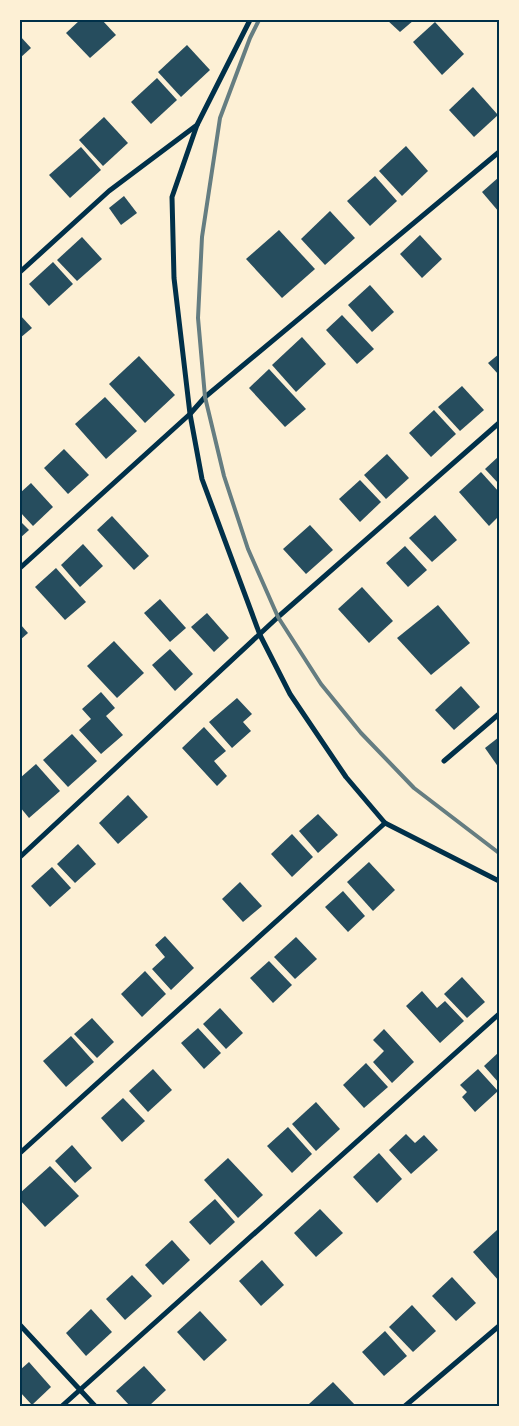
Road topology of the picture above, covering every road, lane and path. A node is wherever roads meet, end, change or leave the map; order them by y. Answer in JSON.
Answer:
{"nodes":[{"id":1,"x":250,"y":20,"type":"edge"},
{"id":2,"x":197,"y":125,"type":"junction"},
{"id":3,"x":499,"y":152,"type":"edge"},
{"id":4,"x":20,"y":272,"type":"edge"},
{"id":5,"x":190,"y":414,"type":"junction"},
{"id":6,"x":499,"y":423,"type":"edge"},
{"id":7,"x":20,"y":568,"type":"edge"},
{"id":8,"x":260,"y":635,"type":"junction"},
{"id":9,"x":499,"y":714,"type":"edge"},
{"id":10,"x":444,"y":761,"type":"dead end"},
{"id":11,"x":385,"y":824,"type":"junction"},
{"id":12,"x":20,"y":857,"type":"edge"},
{"id":13,"x":499,"y":881,"type":"edge"},
{"id":14,"x":499,"y":1014,"type":"edge"},
{"id":15,"x":20,"y":1153,"type":"edge"},
{"id":16,"x":20,"y":1325,"type":"edge"},
{"id":17,"x":499,"y":1326,"type":"edge"},
{"id":18,"x":80,"y":1390,"type":"junction"},
{"id":19,"x":62,"y":1406,"type":"edge"},
{"id":20,"x":95,"y":1406,"type":"edge"},
{"id":21,"x":405,"y":1406,"type":"edge"}],
"edges":[{"from":1,"to":2,"type":"street"},
{"from":2,"to":4,"type":"street"},
{"from":2,"to":5,"type":"street"},
{"from":3,"to":5,"type":"street"},
{"from":5,"to":7,"type":"street"},
{"from":5,"to":8,"type":"street"},
{"from":6,"to":8,"type":"street"},
{"from":8,"to":11,"type":"street"},
{"from":8,"to":12,"type":"street"},
{"from":9,"to":10,"type":"street"},
{"from":11,"to":13,"type":"street"},
{"from":11,"to":15,"type":"street"},
{"from":14,"to":18,"type":"street"},
{"from":16,"to":18,"type":"street"},
{"from":17,"to":21,"type":"street"},
{"from":18,"to":19,"type":"street"},
{"from":18,"to":20,"type":"street"}]}
